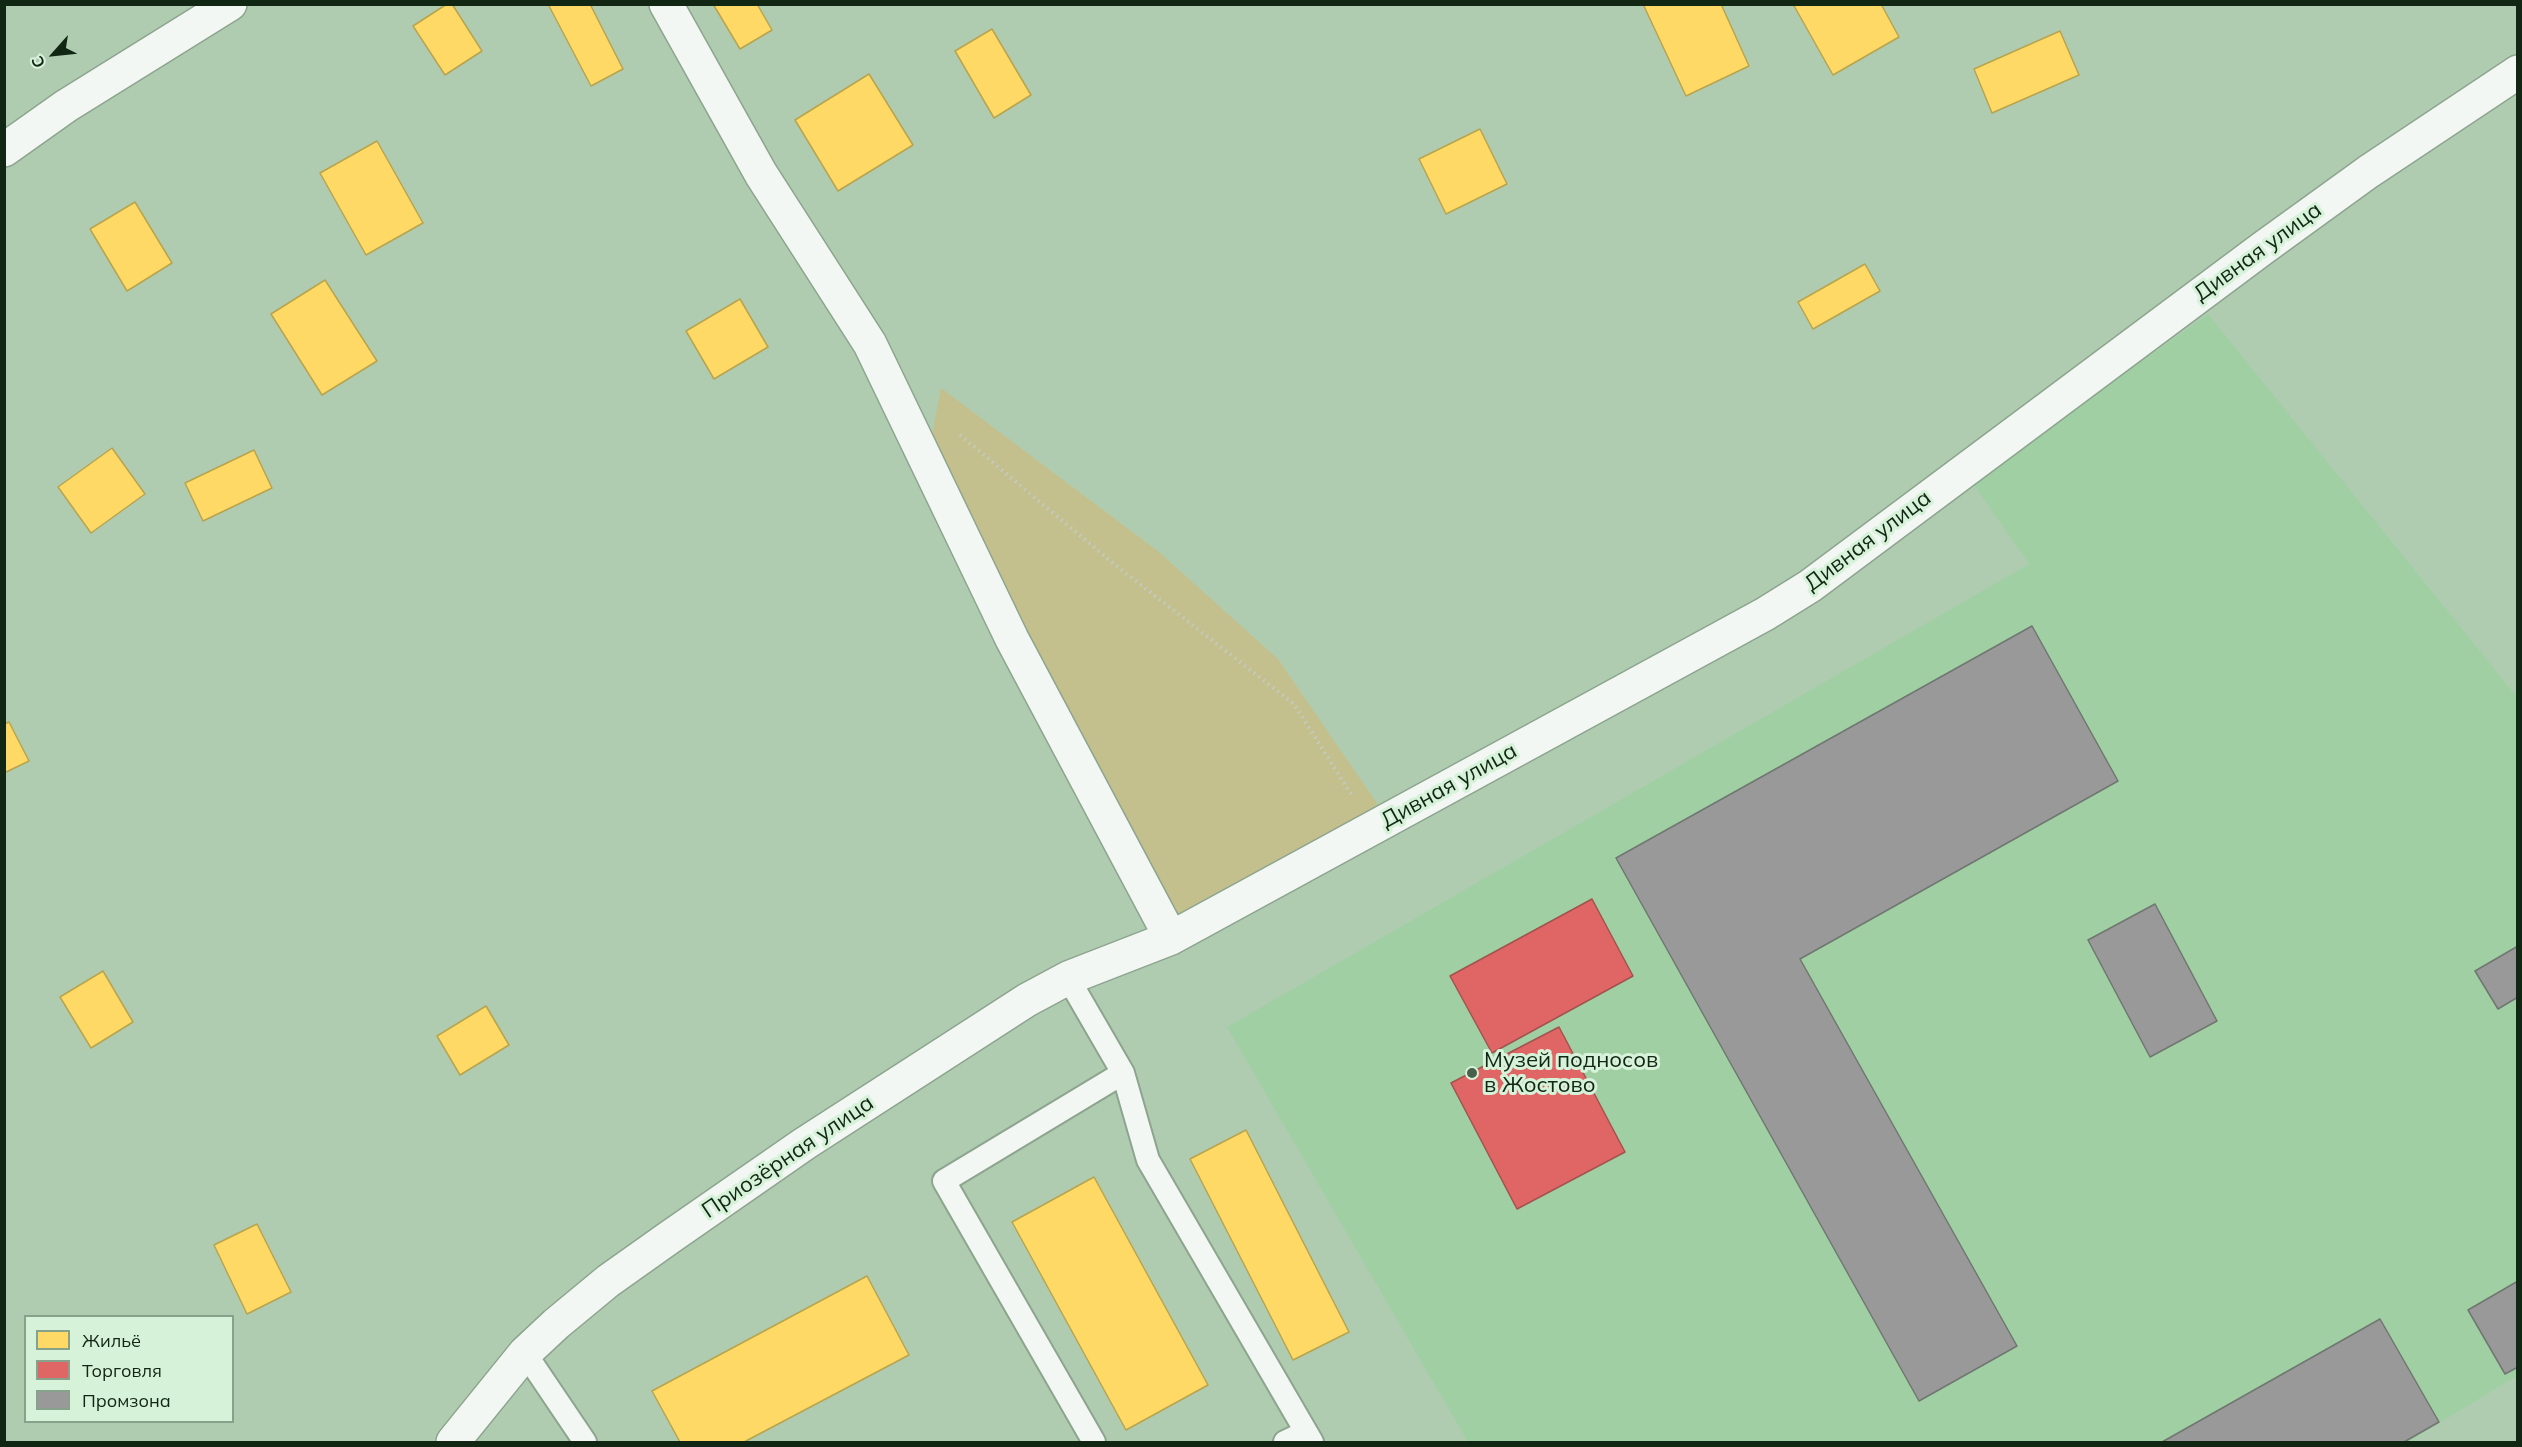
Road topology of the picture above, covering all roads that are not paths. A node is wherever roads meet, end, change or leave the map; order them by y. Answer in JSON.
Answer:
{"nodes":[{"id":1,"x":230,"y":4,"type":"edge"},
{"id":2,"x":666,"y":4,"type":"edge"},
{"id":3,"x":2517,"y":72,"type":"edge"},
{"id":4,"x":4,"y":150,"type":"edge"},
{"id":5,"x":1171,"y":938,"type":"junction"},
{"id":6,"x":1068,"y":978,"type":"junction"},
{"id":7,"x":1123,"y":1073,"type":"junction"},
{"id":8,"x":525,"y":1353,"type":"junction"},
{"id":9,"x":1309,"y":1437,"type":"edge"},
{"id":10,"x":453,"y":1443,"type":"edge"},
{"id":11,"x":585,"y":1443,"type":"edge"},
{"id":12,"x":1094,"y":1443,"type":"edge"},
{"id":13,"x":1285,"y":1443,"type":"edge"}],
"edges":[{"from":1,"to":4,"type":"street"},
{"from":2,"to":5,"type":"street"},
{"from":3,"to":5,"type":"street","name":"Дивная улица"},
{"from":5,"to":6,"type":"street","name":"Приозёрная улица"},
{"from":6,"to":7,"type":"lane"},
{"from":6,"to":8,"type":"street","name":"Приозёрная улица"},
{"from":7,"to":9,"type":"lane"},
{"from":7,"to":12,"type":"lane"},
{"from":8,"to":10,"type":"street","name":"Приозёрная улица"},
{"from":8,"to":11,"type":"lane"},
{"from":9,"to":13,"type":"lane"}]}
